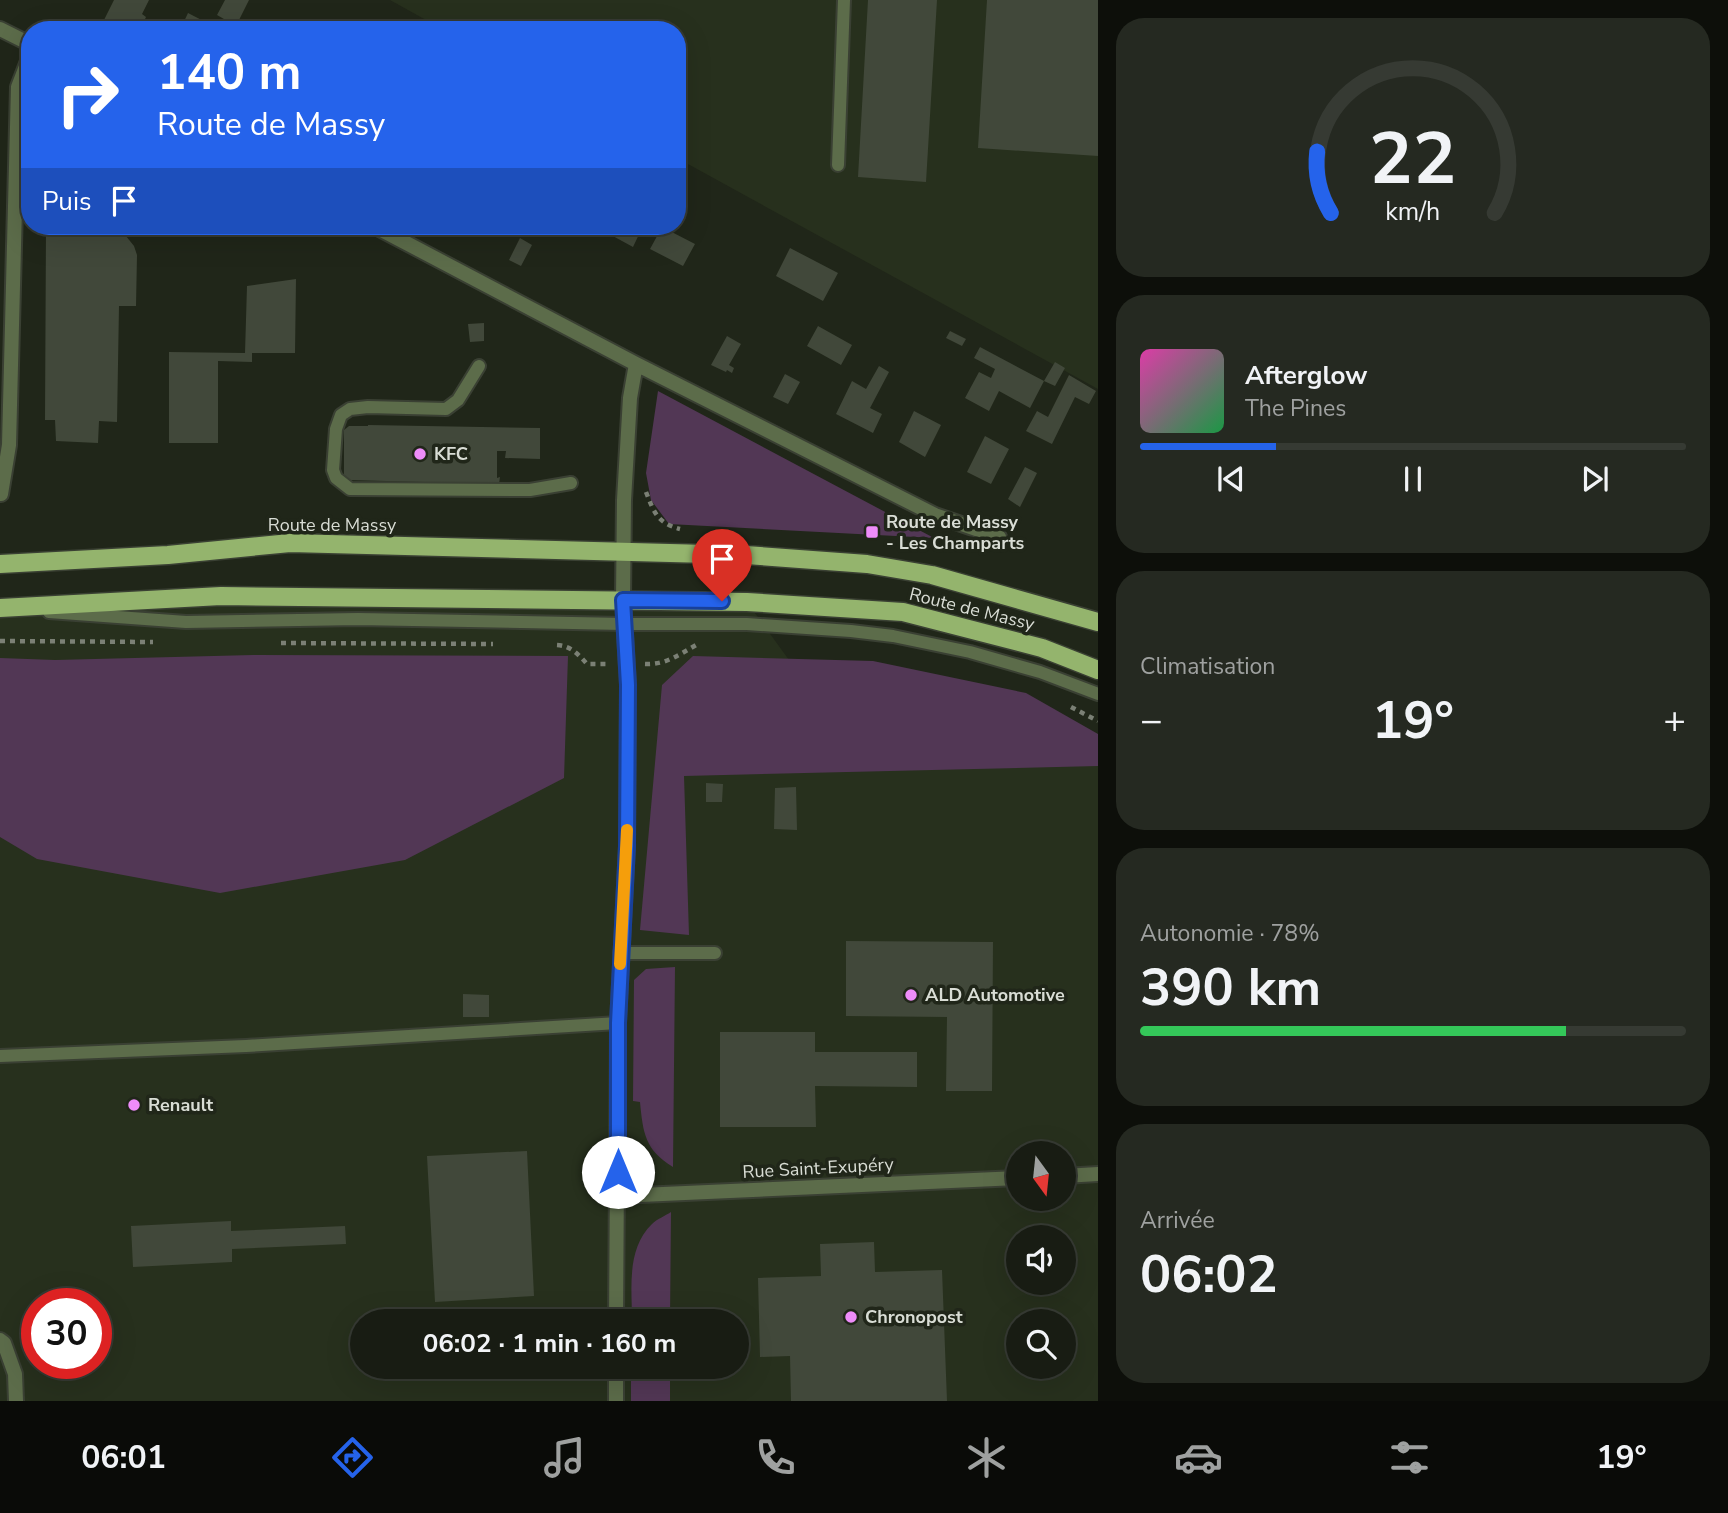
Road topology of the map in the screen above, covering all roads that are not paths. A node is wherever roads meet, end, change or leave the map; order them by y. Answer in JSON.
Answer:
{"nodes":[{"id":1,"x":844,"y":0,"type":"edge"},
{"id":2,"x":0,"y":29,"type":"edge"},
{"id":3,"x":21,"y":40,"type":"edge"},
{"id":4,"x":21,"y":79,"type":"edge"},
{"id":5,"x":838,"y":165,"type":"dead end"},
{"id":6,"x":391,"y":235,"type":"edge"},
{"id":7,"x":636,"y":364,"type":"junction"},
{"id":8,"x":480,"y":366,"type":"dead end"},
{"id":9,"x":571,"y":483,"type":"dead end"},
{"id":10,"x":1,"y":494,"type":"edge"},
{"id":11,"x":999,"y":537,"type":"dead end"},
{"id":12,"x":623,"y":551,"type":"junction"},
{"id":13,"x":0,"y":564,"type":"edge"},
{"id":14,"x":623,"y":600,"type":"junction"},
{"id":15,"x":0,"y":608,"type":"edge"},
{"id":16,"x":1098,"y":622,"type":"edge"},
{"id":17,"x":624,"y":624,"type":"junction"},
{"id":18,"x":1098,"y":670,"type":"edge"},
{"id":19,"x":1098,"y":694,"type":"edge"},
{"id":20,"x":620,"y":953,"type":"junction"},
{"id":21,"x":715,"y":953,"type":"dead end"},
{"id":22,"x":618,"y":1023,"type":"junction"},
{"id":23,"x":0,"y":1056,"type":"edge"},
{"id":24,"x":1098,"y":1174,"type":"edge"},
{"id":25,"x":1076,"y":1175,"type":"edge"},
{"id":26,"x":1006,"y":1179,"type":"edge"},
{"id":27,"x":618,"y":1196,"type":"junction"},
{"id":28,"x":616,"y":1309,"type":"edge"},
{"id":29,"x":0,"y":1340,"type":"edge"},
{"id":30,"x":616,"y":1379,"type":"edge"},
{"id":31,"x":16,"y":1401,"type":"edge"},
{"id":32,"x":615,"y":1401,"type":"edge"}],
"edges":[{"from":1,"to":5,"type":"lane"},
{"from":2,"to":3,"type":"street"},
{"from":4,"to":10,"type":"street"},
{"from":6,"to":7,"type":"street"},
{"from":7,"to":11,"type":"street"},
{"from":7,"to":12,"type":"street"},
{"from":8,"to":9,"type":"lane"},
{"from":12,"to":13,"type":"main road","name":"Route de Massy"},
{"from":12,"to":14,"type":"street"},
{"from":12,"to":16,"type":"main road","name":"Route de Massy"},
{"from":14,"to":15,"type":"main road","name":"Route de Massy"},
{"from":14,"to":17,"type":"street"},
{"from":14,"to":18,"type":"main road","name":"Route de Massy"},
{"from":15,"to":17,"type":"lane"},
{"from":17,"to":19,"type":"lane"},
{"from":17,"to":20,"type":"street"},
{"from":20,"to":21,"type":"lane"},
{"from":20,"to":22,"type":"street"},
{"from":22,"to":23,"type":"lane"},
{"from":22,"to":27,"type":"street"},
{"from":24,"to":25,"type":"street"},
{"from":26,"to":27,"type":"street","name":"Rue Saint-Exupéry"},
{"from":27,"to":28,"type":"street"},
{"from":29,"to":31,"type":"street"},
{"from":30,"to":32,"type":"street"}]}
